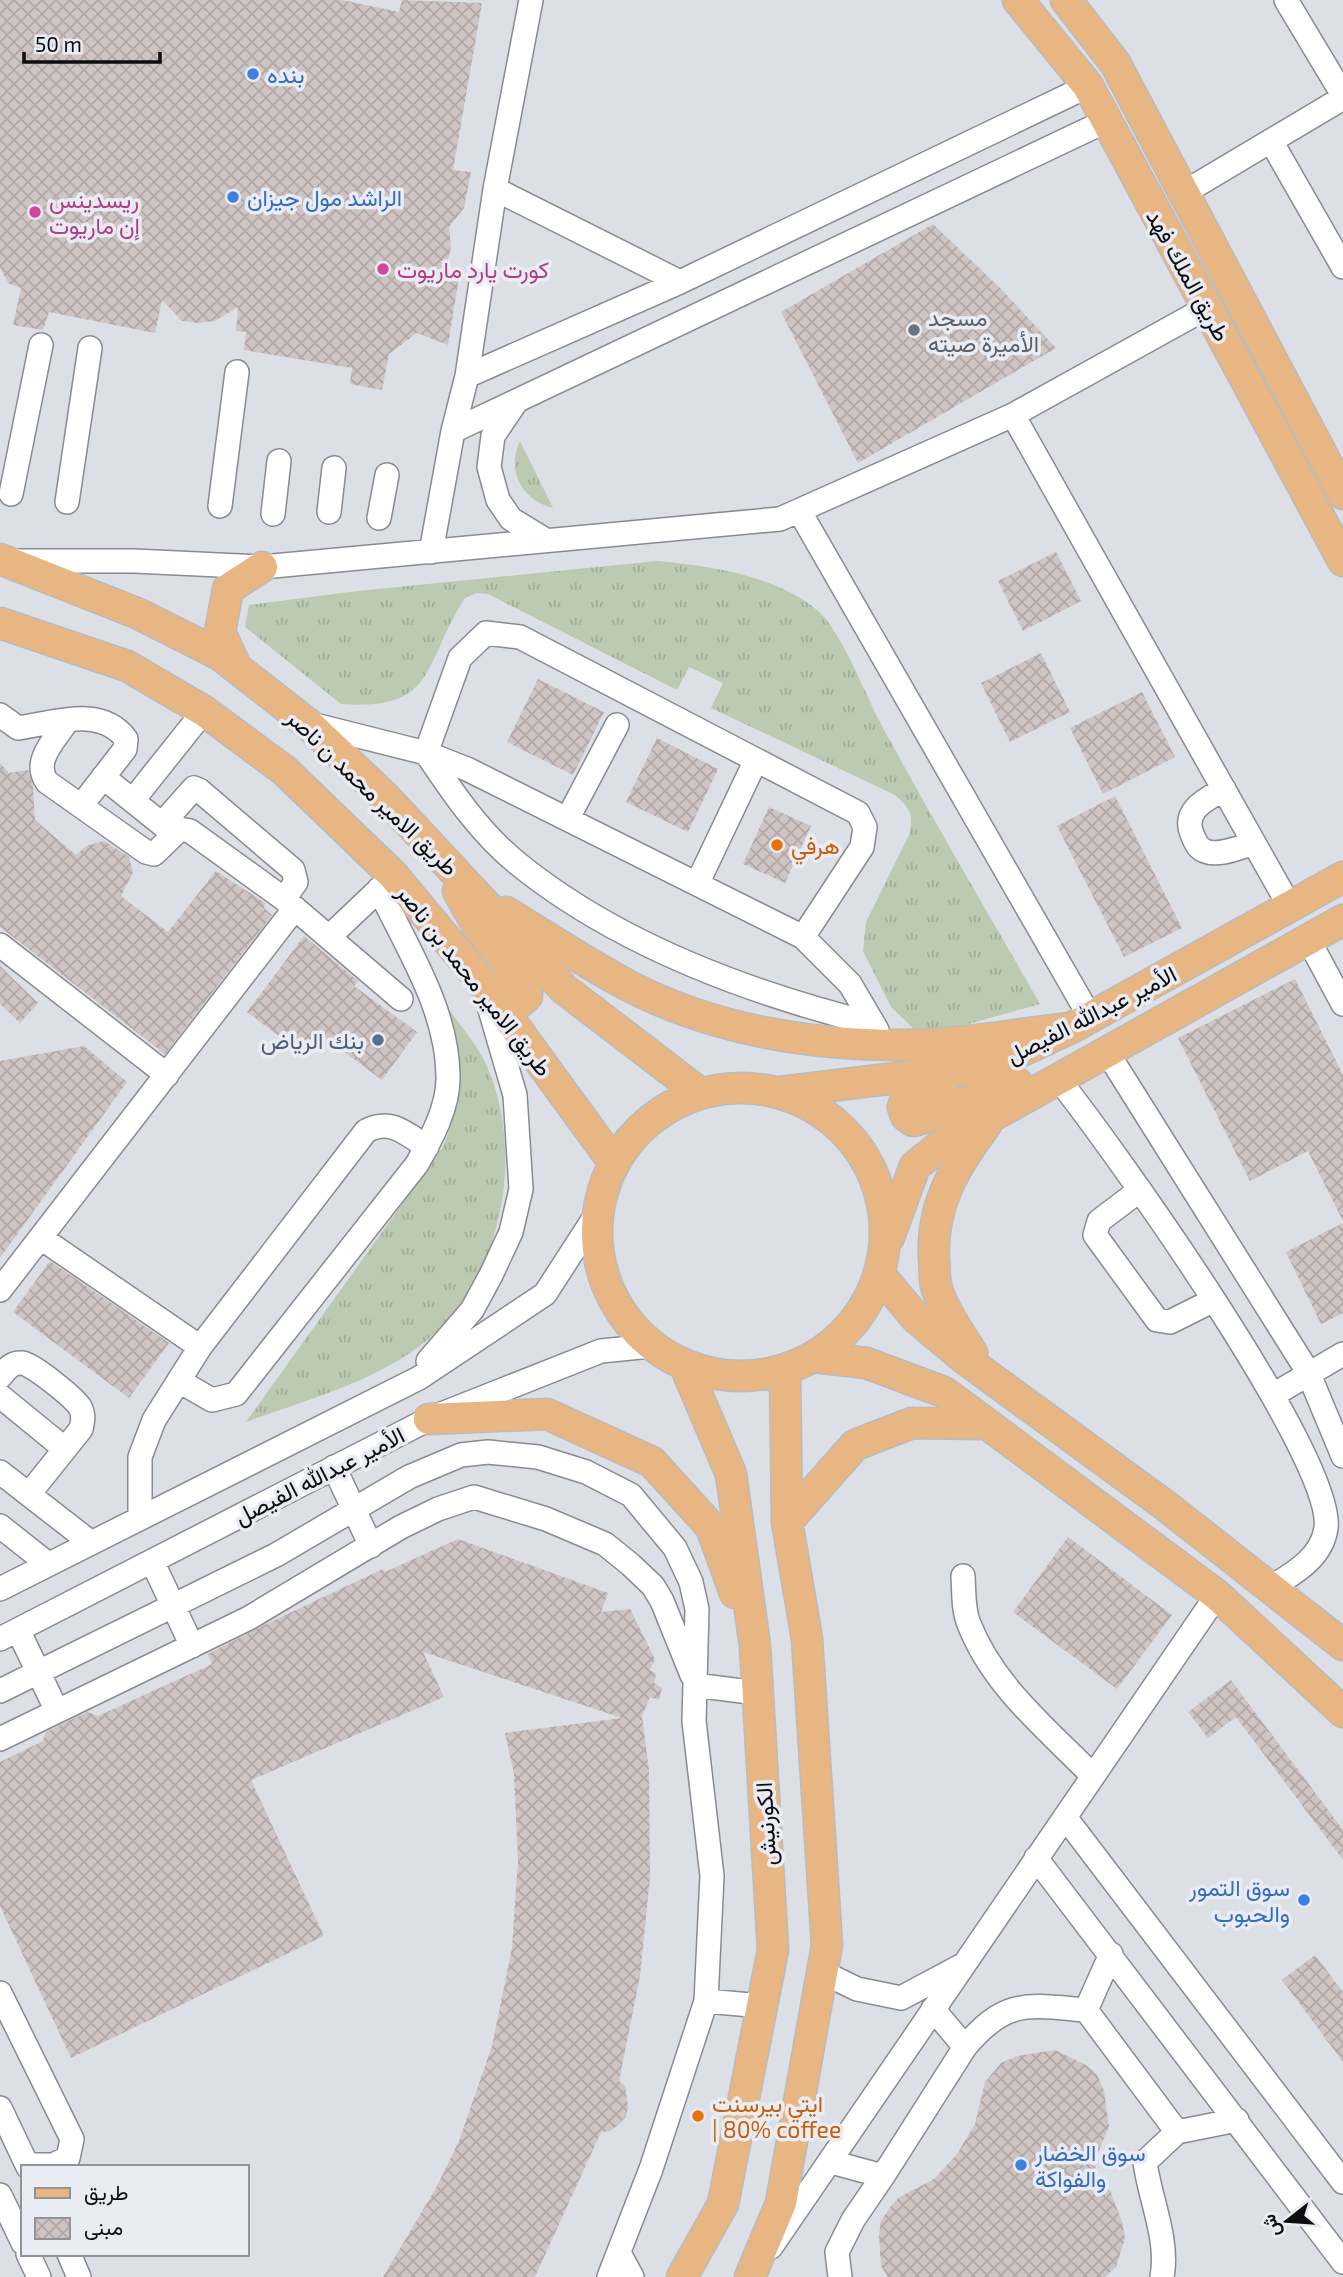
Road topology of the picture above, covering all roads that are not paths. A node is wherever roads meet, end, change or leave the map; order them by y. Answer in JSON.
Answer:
{"nodes":[{"id":1,"x":531,"y":0,"type":"edge"},
{"id":2,"x":1018,"y":0,"type":"edge"},
{"id":3,"x":1066,"y":0,"type":"edge"},
{"id":4,"x":1286,"y":0,"type":"edge"},
{"id":5,"x":1088,"y":86,"type":"junction"},
{"id":6,"x":1343,"y":97,"type":"edge"},
{"id":7,"x":1106,"y":121,"type":"junction"},
{"id":8,"x":1271,"y":141,"type":"junction"},
{"id":9,"x":495,"y":189,"type":"junction"},
{"id":10,"x":1185,"y":192,"type":"junction"},
{"id":11,"x":1343,"y":267,"type":"edge"},
{"id":12,"x":680,"y":282,"type":"junction"},
{"id":13,"x":1208,"y":307,"type":"junction"},
{"id":14,"x":41,"y":345,"type":"dead end"},
{"id":15,"x":90,"y":348,"type":"dead end"},
{"id":16,"x":237,"y":372,"type":"dead end"},
{"id":17,"x":467,"y":376,"type":"junction"},
{"id":18,"x":517,"y":400,"type":"junction"},
{"id":19,"x":1013,"y":415,"type":"junction"},
{"id":20,"x":453,"y":430,"type":"junction"},
{"id":21,"x":279,"y":461,"type":"dead end"},
{"id":22,"x":334,"y":468,"type":"dead end"},
{"id":23,"x":387,"y":475,"type":"dead end"},
{"id":24,"x":11,"y":494,"type":"dead end"},
{"id":25,"x":1343,"y":494,"type":"edge"},
{"id":26,"x":67,"y":502,"type":"dead end"},
{"id":27,"x":219,"y":506,"type":"dead end"},
{"id":28,"x":329,"y":512,"type":"dead end"},
{"id":29,"x":800,"y":512,"type":"junction"},
{"id":30,"x":273,"y":514,"type":"dead end"},
{"id":31,"x":379,"y":518,"type":"dead end"},
{"id":32,"x":544,"y":540,"type":"junction"},
{"id":33,"x":430,"y":552,"type":"junction"},
{"id":34,"x":4,"y":560,"type":"edge"},
{"id":35,"x":1343,"y":561,"type":"edge"},
{"id":36,"x":262,"y":567,"type":"junction"},
{"id":37,"x":0,"y":623,"type":"edge"},
{"id":38,"x":236,"y":668,"type":"junction"},
{"id":39,"x":204,"y":711,"type":"junction"},
{"id":40,"x":67,"y":721,"type":"junction"},
{"id":41,"x":307,"y":723,"type":"junction"},
{"id":42,"x":6,"y":725,"type":"edge"},
{"id":43,"x":617,"y":725,"type":"dead end"},
{"id":44,"x":426,"y":753,"type":"junction"},
{"id":45,"x":756,"y":760,"type":"junction"},
{"id":46,"x":103,"y":778,"type":"junction"},
{"id":47,"x":1224,"y":789,"type":"junction"},
{"id":48,"x":134,"y":800,"type":"junction"},
{"id":49,"x":81,"y":806,"type":"junction"},
{"id":50,"x":568,"y":818,"type":"junction"},
{"id":51,"x":168,"y":829,"type":"junction"},
{"id":52,"x":1254,"y":843,"type":"junction"},
{"id":53,"x":449,"y":866,"type":"junction"},
{"id":54,"x":1343,"y":877,"type":"edge"},
{"id":55,"x":386,"y":882,"type":"junction"},
{"id":56,"x":698,"y":882,"type":"junction"},
{"id":57,"x":475,"y":893,"type":"junction"},
{"id":58,"x":290,"y":904,"type":"junction"},
{"id":59,"x":1290,"y":907,"type":"junction"},
{"id":60,"x":1343,"y":920,"type":"edge"},
{"id":61,"x":329,"y":937,"type":"junction"},
{"id":62,"x":803,"y":937,"type":"junction"},
{"id":63,"x":1308,"y":939,"type":"junction"},
{"id":64,"x":0,"y":945,"type":"edge"},
{"id":65,"x":483,"y":982,"type":"junction"},
{"id":66,"x":401,"y":999,"type":"dead end"},
{"id":67,"x":1343,"y":1004,"type":"edge"},
{"id":68,"x":1080,"y":1023,"type":"junction"},
{"id":69,"x":879,"y":1034,"type":"junction"},
{"id":70,"x":1107,"y":1052,"type":"junction"},
{"id":71,"x":987,"y":1067,"type":"junction"},
{"id":72,"x":1070,"y":1073,"type":"junction"},
{"id":73,"x":167,"y":1075,"type":"junction"},
{"id":74,"x":776,"y":1092,"type":"junction"},
{"id":75,"x":700,"y":1093,"type":"junction"},
{"id":76,"x":994,"y":1115,"type":"junction"},
{"id":77,"x":427,"y":1147,"type":"junction"},
{"id":78,"x":614,"y":1163,"type":"junction"},
{"id":79,"x":1140,"y":1191,"type":"junction"},
{"id":80,"x":598,"y":1212,"type":"junction"},
{"id":81,"x":41,"y":1238,"type":"junction"},
{"id":82,"x":881,"y":1262,"type":"junction"},
{"id":83,"x":0,"y":1290,"type":"edge"},
{"id":84,"x":1212,"y":1301,"type":"junction"},
{"id":85,"x":652,"y":1346,"type":"junction"},
{"id":86,"x":200,"y":1347,"type":"junction"},
{"id":87,"x":1343,"y":1353,"type":"edge"},
{"id":88,"x":815,"y":1357,"type":"junction"},
{"id":89,"x":685,"y":1366,"type":"junction"},
{"id":90,"x":785,"y":1371,"type":"junction"},
{"id":91,"x":1308,"y":1372,"type":"junction"},
{"id":92,"x":986,"y":1374,"type":"junction"},
{"id":93,"x":0,"y":1377,"type":"edge"},
{"id":94,"x":179,"y":1381,"type":"junction"},
{"id":95,"x":409,"y":1382,"type":"junction"},
{"id":96,"x":1273,"y":1395,"type":"junction"},
{"id":97,"x":0,"y":1396,"type":"edge"},
{"id":98,"x":429,"y":1419,"type":"junction"},
{"id":99,"x":985,"y":1424,"type":"junction"},
{"id":100,"x":65,"y":1449,"type":"junction"},
{"id":101,"x":1343,"y":1457,"type":"edge"},
{"id":102,"x":334,"y":1467,"type":"junction"},
{"id":103,"x":0,"y":1472,"type":"edge"},
{"id":104,"x":29,"y":1494,"type":"junction"},
{"id":105,"x":354,"y":1509,"type":"junction"},
{"id":106,"x":140,"y":1518,"type":"junction"},
{"id":107,"x":788,"y":1522,"type":"junction"},
{"id":108,"x":0,"y":1526,"type":"edge"},
{"id":109,"x":90,"y":1542,"type":"junction"},
{"id":110,"x":371,"y":1546,"type":"junction"},
{"id":111,"x":152,"y":1561,"type":"junction"},
{"id":112,"x":48,"y":1564,"type":"junction"},
{"id":113,"x":963,"y":1576,"type":"dead end"},
{"id":114,"x":1270,"y":1588,"type":"junction"},
{"id":115,"x":0,"y":1589,"type":"edge"},
{"id":116,"x":1217,"y":1595,"type":"junction"},
{"id":117,"x":173,"y":1606,"type":"junction"},
{"id":118,"x":9,"y":1634,"type":"edge"},
{"id":119,"x":1343,"y":1645,"type":"edge"},
{"id":120,"x":191,"y":1646,"type":"junction"},
{"id":121,"x":755,"y":1646,"type":"junction"},
{"id":122,"x":38,"y":1672,"type":"junction"},
{"id":123,"x":695,"y":1685,"type":"junction"},
{"id":124,"x":0,"y":1691,"type":"edge"},
{"id":125,"x":757,"y":1693,"type":"junction"},
{"id":126,"x":57,"y":1711,"type":"junction"},
{"id":127,"x":1343,"y":1712,"type":"edge"},
{"id":128,"x":0,"y":1739,"type":"edge"},
{"id":129,"x":1093,"y":1776,"type":"junction"},
{"id":130,"x":1065,"y":1817,"type":"junction"},
{"id":131,"x":1037,"y":1858,"type":"junction"},
{"id":132,"x":1111,"y":1954,"type":"junction"},
{"id":133,"x":964,"y":1964,"type":"junction"},
{"id":134,"x":822,"y":1972,"type":"junction"},
{"id":135,"x":2,"y":2000,"type":"edge"},
{"id":136,"x":706,"y":2001,"type":"junction"},
{"id":137,"x":762,"y":2006,"type":"junction"},
{"id":138,"x":933,"y":2009,"type":"junction"},
{"id":139,"x":1086,"y":2010,"type":"junction"},
{"id":140,"x":965,"y":2047,"type":"junction"},
{"id":141,"x":0,"y":2108,"type":"edge"},
{"id":142,"x":1237,"y":2120,"type":"junction"},
{"id":143,"x":1177,"y":2132,"type":"junction"},
{"id":144,"x":831,"y":2162,"type":"junction"},
{"id":145,"x":27,"y":2165,"type":"edge"},
{"id":146,"x":36,"y":2165,"type":"edge"},
{"id":147,"x":883,"y":2176,"type":"junction"},
{"id":148,"x":1343,"y":2182,"type":"edge"},
{"id":149,"x":0,"y":2195,"type":"edge"},
{"id":150,"x":21,"y":2239,"type":"edge"},
{"id":151,"x":619,"y":2253,"type":"junction"},
{"id":152,"x":29,"y":2256,"type":"edge"},
{"id":153,"x":70,"y":2256,"type":"edge"},
{"id":154,"x":1343,"y":2262,"type":"edge"},
{"id":155,"x":755,"y":2274,"type":"edge"},
{"id":156,"x":39,"y":2277,"type":"edge"},
{"id":157,"x":79,"y":2277,"type":"edge"},
{"id":158,"x":610,"y":2277,"type":"edge"},
{"id":159,"x":632,"y":2277,"type":"edge"},
{"id":160,"x":682,"y":2277,"type":"edge"},
{"id":161,"x":840,"y":2277,"type":"edge"},
{"id":162,"x":1162,"y":2277,"type":"edge"}],
"edges":[{"from":1,"to":9,"type":"street"},
{"from":2,"to":5,"type":"main road","name":"طريق الملك فهد"},
{"from":3,"to":10,"type":"main road","name":"طريق الملك فهد"},
{"from":4,"to":6,"type":"street"},
{"from":5,"to":7,"type":"main road","name":"طريق الملك فهد"},
{"from":5,"to":12,"type":"street"},
{"from":6,"to":8,"type":"street"},
{"from":7,"to":13,"type":"main road","name":"طريق الملك فهد"},
{"from":7,"to":18,"type":"street"},
{"from":8,"to":10,"type":"street"},
{"from":8,"to":11,"type":"street"},
{"from":9,"to":12,"type":"street"},
{"from":9,"to":17,"type":"street"},
{"from":10,"to":25,"type":"main road","name":"طريق الملك فهد"},
{"from":12,"to":17,"type":"street"},
{"from":13,"to":19,"type":"street"},
{"from":13,"to":35,"type":"main road","name":"طريق الملك فهد"},
{"from":14,"to":24,"type":"street"},
{"from":15,"to":26,"type":"street"},
{"from":16,"to":27,"type":"street"},
{"from":17,"to":20,"type":"street"},
{"from":18,"to":20,"type":"street"},
{"from":18,"to":32,"type":"street"},
{"from":19,"to":29,"type":"street"},
{"from":19,"to":47,"type":"street"},
{"from":20,"to":33,"type":"street"},
{"from":21,"to":30,"type":"street"},
{"from":22,"to":28,"type":"street"},
{"from":23,"to":31,"type":"street"},
{"from":29,"to":32,"type":"street"},
{"from":29,"to":68,"type":"street"},
{"from":32,"to":33,"type":"street"},
{"from":33,"to":36,"type":"street"},
{"from":34,"to":36,"type":"street"},
{"from":34,"to":38,"type":"main road","name":"طريق الامير محمد ن ناصر"},
{"from":36,"to":38,"type":"main road"},
{"from":37,"to":39,"type":"main road","name":"طريق الامير محمد بن ناصر"},
{"from":38,"to":41,"type":"main road","name":"طريق الامير محمد ن ناصر"},
{"from":39,"to":48,"type":"street"},
{"from":39,"to":55,"type":"main road","name":"طريق الامير محمد بن ناصر"},
{"from":40,"to":42,"type":"street"},
{"from":40,"to":46,"type":"street"},
{"from":40,"to":49,"type":"street"},
{"from":41,"to":44,"type":"street"},
{"from":41,"to":53,"type":"main road","name":"طريق الامير محمد ن ناصر"},
{"from":43,"to":50,"type":"street"},
{"from":44,"to":45,"type":"street"},
{"from":44,"to":50,"type":"street"},
{"from":44,"to":69,"type":"street"},
{"from":45,"to":56,"type":"street"},
{"from":45,"to":62,"type":"street"},
{"from":46,"to":48,"type":"street"},
{"from":46,"to":49,"type":"street"},
{"from":47,"to":52,"type":"street"},
{"from":47,"to":52,"type":"street"},
{"from":48,"to":51,"type":"street"},
{"from":49,"to":51,"type":"street"},
{"from":50,"to":56,"type":"street"},
{"from":51,"to":58,"type":"street"},
{"from":51,"to":58,"type":"street"},
{"from":52,"to":59,"type":"street"},
{"from":53,"to":57,"type":"main road","name":"طريق الامير محمد ن ناصر"},
{"from":53,"to":65,"type":"main road"},
{"from":54,"to":59,"type":"main road","name":"الأمير عبدالله الفيصل"},
{"from":55,"to":61,"type":"street"},
{"from":55,"to":65,"type":"main road","name":"طريق الامير محمد بن ناصر"},
{"from":55,"to":77,"type":"street"},
{"from":56,"to":62,"type":"street"},
{"from":57,"to":69,"type":"main road"},
{"from":57,"to":75,"type":"main road","name":"طريق الامير محمد ن ناصر"},
{"from":58,"to":61,"type":"street"},
{"from":58,"to":73,"type":"street"},
{"from":59,"to":68,"type":"main road","name":"الأمير عبدالله الفيصل"},
{"from":60,"to":63,"type":"main road","name":"الأمير عبدالله الفيصل"},
{"from":61,"to":66,"type":"street"},
{"from":62,"to":69,"type":"street"},
{"from":63,"to":67,"type":"street"},
{"from":63,"to":70,"type":"main road","name":"الأمير عبدالله الفيصل"},
{"from":64,"to":73,"type":"street"},
{"from":65,"to":78,"type":"main road","name":"طريق الامير محمد بن ناصر"},
{"from":65,"to":95,"type":"street"},
{"from":68,"to":69,"type":"main road"},
{"from":68,"to":71,"type":"main road","name":"الأمير عبدالله الفيصل"},
{"from":70,"to":72,"type":"main road","name":"الأمير عبدالله الفيصل"},
{"from":70,"to":91,"type":"street"},
{"from":71,"to":72,"type":"main road"},
{"from":71,"to":74,"type":"main road","name":"الأمير عبدالله الفيصل"},
{"from":72,"to":76,"type":"main road","name":"الأمير عبدالله الفيصل"},
{"from":72,"to":79,"type":"street"},
{"from":73,"to":81,"type":"street"},
{"from":74,"to":75,"type":"main road"},
{"from":74,"to":82,"type":"main road"},
{"from":75,"to":78,"type":"main road"},
{"from":76,"to":82,"type":"main road","name":"الأمير عبدالله الفيصل"},
{"from":76,"to":92,"type":"main road"},
{"from":77,"to":86,"type":"street"},
{"from":77,"to":94,"type":"street"},
{"from":78,"to":80,"type":"main road"},
{"from":79,"to":84,"type":"street"},
{"from":79,"to":84,"type":"street"},
{"from":80,"to":85,"type":"main road","name":"الأمير عبدالله الفيصل"},
{"from":80,"to":95,"type":"street","name":"الأمير عبدالله الفيصل"},
{"from":81,"to":83,"type":"street"},
{"from":81,"to":86,"type":"street"},
{"from":82,"to":88,"type":"main road","name":"الأمير عبدالله الفيصل"},
{"from":82,"to":92,"type":"main road"},
{"from":84,"to":96,"type":"street"},
{"from":85,"to":89,"type":"main road","name":"الأمير عبدالله الفيصل"},
{"from":85,"to":98,"type":"street","name":"الأمير عبدالله الفيصل"},
{"from":86,"to":94,"type":"street"},
{"from":87,"to":91,"type":"street"},
{"from":88,"to":90,"type":"main road","name":"الأمير عبدالله الفيصل"},
{"from":88,"to":99,"type":"main road"},
{"from":89,"to":90,"type":"main road","name":"الأمير عبدالله الفيصل"},
{"from":89,"to":121,"type":"main road","name":"الكورنيش"},
{"from":90,"to":107,"type":"main road"},
{"from":91,"to":96,"type":"street"},
{"from":91,"to":101,"type":"street"},
{"from":92,"to":114,"type":"main road"},
{"from":93,"to":100,"type":"street"},
{"from":94,"to":106,"type":"street"},
{"from":95,"to":106,"type":"street","name":"الأمير عبدالله الفيصل"},
{"from":96,"to":114,"type":"street"},
{"from":97,"to":100,"type":"street"},
{"from":98,"to":102,"type":"street","name":"الأمير عبدالله الفيصل"},
{"from":98,"to":121,"type":"main road"},
{"from":99,"to":107,"type":"main road"},
{"from":99,"to":116,"type":"main road"},
{"from":100,"to":104,"type":"street"},
{"from":102,"to":105,"type":"street"},
{"from":102,"to":111,"type":"street","name":"الأمير عبدالله الفيصل"},
{"from":103,"to":104,"type":"street"},
{"from":104,"to":109,"type":"street"},
{"from":105,"to":110,"type":"street"},
{"from":105,"to":117,"type":"street"},
{"from":105,"to":123,"type":"street"},
{"from":106,"to":109,"type":"street","name":"الأمير عبدالله الفيصل"},
{"from":107,"to":134,"type":"main road"},
{"from":108,"to":112,"type":"street"},
{"from":109,"to":112,"type":"street","name":"الأمير عبدالله الفيصل"},
{"from":110,"to":120,"type":"street"},
{"from":110,"to":123,"type":"street"},
{"from":111,"to":117,"type":"street"},
{"from":111,"to":118,"type":"street","name":"الأمير عبدالله الفيصل"},
{"from":112,"to":115,"type":"street"},
{"from":113,"to":129,"type":"street"},
{"from":114,"to":119,"type":"main road"},
{"from":116,"to":127,"type":"main road"},
{"from":116,"to":129,"type":"street"},
{"from":117,"to":120,"type":"street"},
{"from":117,"to":122,"type":"street"},
{"from":118,"to":122,"type":"street"},
{"from":120,"to":126,"type":"street"},
{"from":121,"to":125,"type":"main road","name":"الكورنيش"},
{"from":122,"to":124,"type":"street"},
{"from":122,"to":126,"type":"street"},
{"from":123,"to":125,"type":"street"},
{"from":123,"to":136,"type":"street"},
{"from":125,"to":137,"type":"main road","name":"الكورنيش"},
{"from":126,"to":128,"type":"street"},
{"from":129,"to":130,"type":"street"},
{"from":130,"to":131,"type":"street"},
{"from":130,"to":148,"type":"street"},
{"from":131,"to":132,"type":"street"},
{"from":131,"to":133,"type":"street"},
{"from":132,"to":139,"type":"street"},
{"from":132,"to":142,"type":"street"},
{"from":133,"to":134,"type":"street"},
{"from":133,"to":138,"type":"street"},
{"from":134,"to":155,"type":"main road"},
{"from":135,"to":146,"type":"street"},
{"from":136,"to":137,"type":"street"},
{"from":136,"to":151,"type":"street"},
{"from":137,"to":160,"type":"main road","name":"الكورنيش"},
{"from":138,"to":140,"type":"street"},
{"from":138,"to":144,"type":"street"},
{"from":139,"to":140,"type":"street"},
{"from":139,"to":143,"type":"street"},
{"from":140,"to":147,"type":"street"},
{"from":141,"to":145,"type":"street"},
{"from":142,"to":143,"type":"street"},
{"from":142,"to":154,"type":"street"},
{"from":143,"to":162,"type":"street"},
{"from":144,"to":147,"type":"street"},
{"from":144,"to":155,"type":"street"},
{"from":147,"to":161,"type":"street"},
{"from":149,"to":150,"type":"street"},
{"from":151,"to":158,"type":"street"},
{"from":151,"to":159,"type":"street"},
{"from":152,"to":156,"type":"street"},
{"from":153,"to":157,"type":"street"}]}
